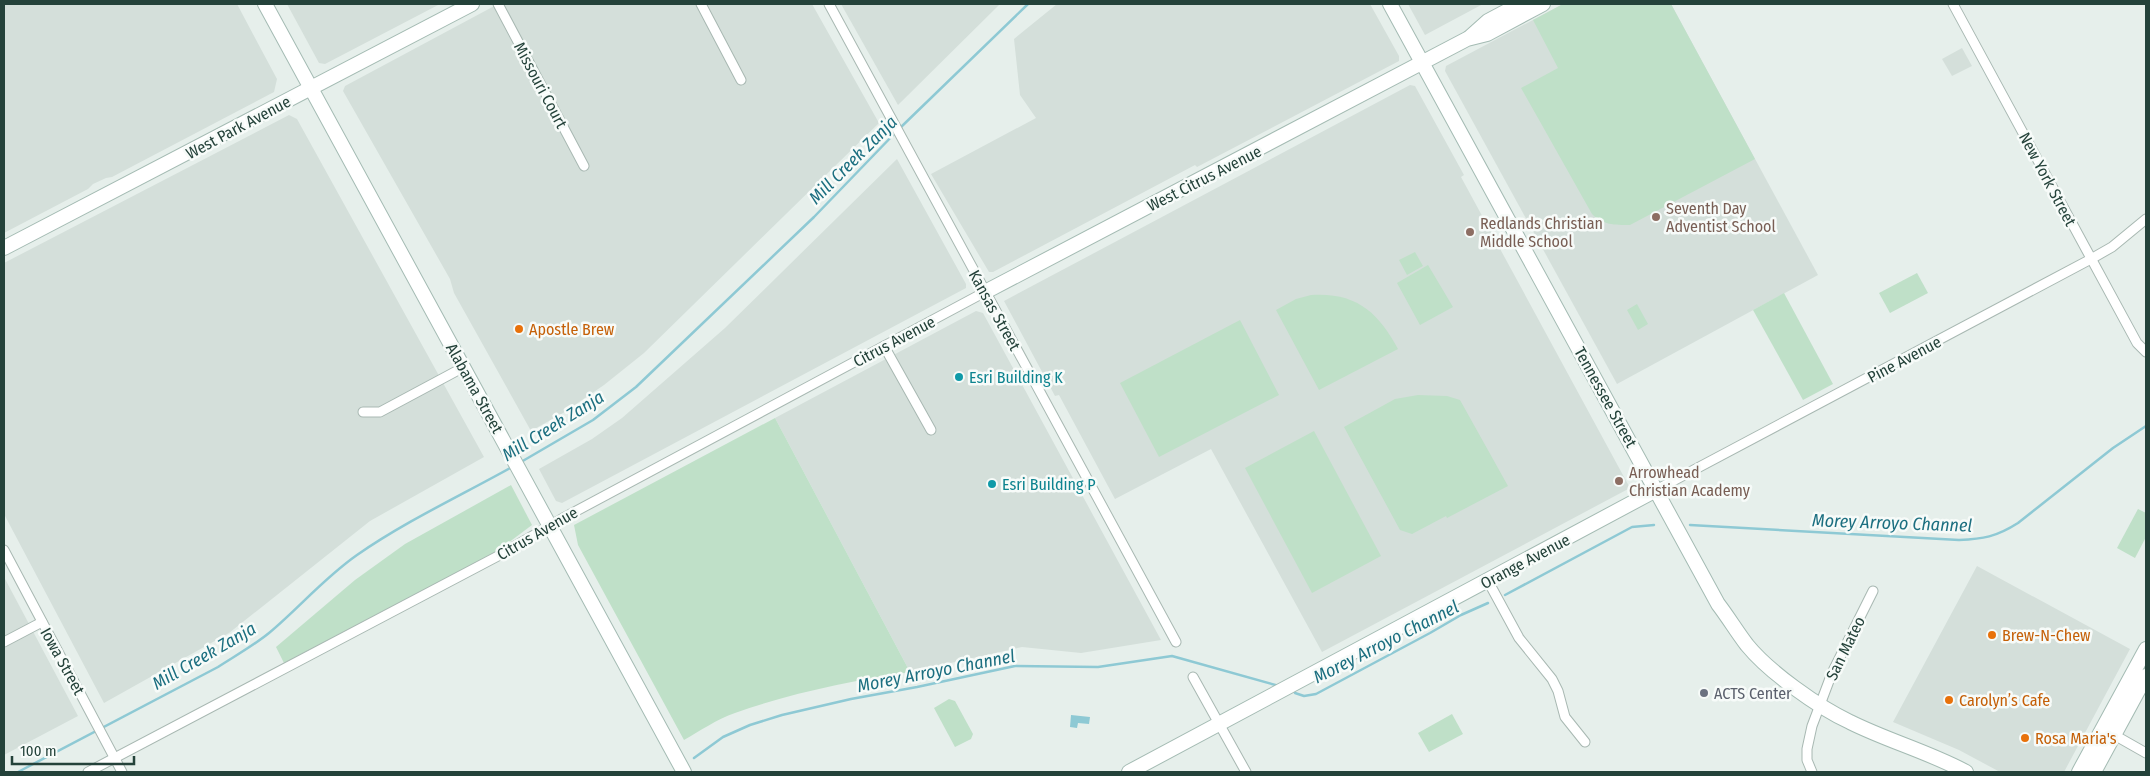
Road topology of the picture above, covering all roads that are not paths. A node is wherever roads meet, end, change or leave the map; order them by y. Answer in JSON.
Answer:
{"nodes":[{"id":1,"x":265,"y":4,"type":"edge"},
{"id":2,"x":472,"y":4,"type":"edge"},
{"id":3,"x":498,"y":4,"type":"edge"},
{"id":4,"x":701,"y":4,"type":"edge"},
{"id":5,"x":829,"y":4,"type":"edge"},
{"id":6,"x":1390,"y":4,"type":"edge"},
{"id":7,"x":1520,"y":4,"type":"edge"},
{"id":8,"x":1543,"y":4,"type":"edge"},
{"id":9,"x":1953,"y":4,"type":"edge"},
{"id":10,"x":1467,"y":40,"type":"junction"},
{"id":11,"x":1423,"y":63,"type":"junction"},
{"id":12,"x":741,"y":80,"type":"dead end"},
{"id":13,"x":311,"y":89,"type":"junction"},
{"id":14,"x":584,"y":166,"type":"dead end"},
{"id":15,"x":2146,"y":219,"type":"edge"},
{"id":16,"x":4,"y":248,"type":"edge"},
{"id":17,"x":2091,"y":260,"type":"junction"},
{"id":18,"x":985,"y":292,"type":"junction"},
{"id":19,"x":884,"y":346,"type":"junction"},
{"id":20,"x":2146,"y":352,"type":"edge"},
{"id":21,"x":464,"y":367,"type":"junction"},
{"id":22,"x":363,"y":412,"type":"dead end"},
{"id":23,"x":931,"y":430,"type":"dead end"},
{"id":24,"x":1656,"y":490,"type":"junction"},
{"id":25,"x":550,"y":525,"type":"junction"},
{"id":26,"x":4,"y":550,"type":"edge"},
{"id":27,"x":1488,"y":581,"type":"junction"},
{"id":28,"x":1873,"y":591,"type":"dead end"},
{"id":29,"x":42,"y":622,"type":"junction"},
{"id":30,"x":4,"y":642,"type":"edge"},
{"id":31,"x":1176,"y":642,"type":"dead end"},
{"id":32,"x":2146,"y":649,"type":"edge"},
{"id":33,"x":2146,"y":676,"type":"edge"},
{"id":34,"x":1193,"y":677,"type":"dead end"},
{"id":35,"x":1819,"y":705,"type":"junction"},
{"id":36,"x":1220,"y":724,"type":"junction"},
{"id":37,"x":2109,"y":732,"type":"junction"},
{"id":38,"x":1585,"y":742,"type":"dead end"},
{"id":39,"x":2146,"y":753,"type":"edge"},
{"id":40,"x":115,"y":758,"type":"junction"},
{"id":41,"x":88,"y":772,"type":"edge"},
{"id":42,"x":122,"y":772,"type":"edge"},
{"id":43,"x":684,"y":772,"type":"edge"},
{"id":44,"x":1129,"y":772,"type":"edge"},
{"id":45,"x":1246,"y":772,"type":"edge"},
{"id":46,"x":1812,"y":772,"type":"edge"},
{"id":47,"x":1966,"y":772,"type":"edge"},
{"id":48,"x":2079,"y":772,"type":"edge"},
{"id":49,"x":2094,"y":772,"type":"edge"}],
"edges":[{"from":1,"to":13,"type":"main road","name":"Alabama Street"},
{"from":2,"to":13,"type":"main road","name":"West Park Avenue"},
{"from":3,"to":14,"type":"street","name":"Missouri Court"},
{"from":4,"to":12,"type":"street"},
{"from":5,"to":18,"type":"street","name":"Kansas Street"},
{"from":6,"to":11,"type":"main road","name":"Tennessee Street"},
{"from":7,"to":10,"type":"main road"},
{"from":8,"to":10,"type":"main road"},
{"from":9,"to":17,"type":"street","name":"New York Street"},
{"from":10,"to":11,"type":"main road","name":"West Citrus Avenue"},
{"from":11,"to":18,"type":"main road","name":"West Citrus Avenue"},
{"from":11,"to":24,"type":"main road","name":"Tennessee Street"},
{"from":13,"to":16,"type":"main road","name":"West Park Avenue"},
{"from":13,"to":21,"type":"main road","name":"Alabama Street"},
{"from":15,"to":17,"type":"street","name":"Pine Avenue"},
{"from":17,"to":20,"type":"street","name":"New York Street"},
{"from":17,"to":24,"type":"street","name":"Pine Avenue"},
{"from":18,"to":19,"type":"street","name":"Citrus Avenue"},
{"from":18,"to":31,"type":"street","name":"Kansas Street"},
{"from":19,"to":23,"type":"street"},
{"from":19,"to":25,"type":"street","name":"Citrus Avenue"},
{"from":21,"to":22,"type":"street"},
{"from":21,"to":25,"type":"main road","name":"Alabama Street"},
{"from":24,"to":27,"type":"main road","name":"Orange Avenue"},
{"from":24,"to":35,"type":"main road","name":"Tennessee Street"},
{"from":25,"to":40,"type":"street","name":"Citrus Avenue"},
{"from":25,"to":43,"type":"main road","name":"Alabama Street"},
{"from":26,"to":29,"type":"street","name":"Iowa Street"},
{"from":27,"to":36,"type":"main road","name":"Orange Avenue"},
{"from":27,"to":38,"type":"street"},
{"from":28,"to":35,"type":"street","name":"San Mateo"},
{"from":29,"to":30,"type":"street"},
{"from":29,"to":40,"type":"street","name":"Iowa Street"},
{"from":32,"to":37,"type":"main road"},
{"from":33,"to":37,"type":"main road"},
{"from":34,"to":36,"type":"street"},
{"from":35,"to":46,"type":"street"},
{"from":35,"to":47,"type":"main road","name":"Tennessee Street"},
{"from":36,"to":44,"type":"main road","name":"Orange Avenue"},
{"from":36,"to":45,"type":"street"},
{"from":37,"to":39,"type":"street"},
{"from":37,"to":48,"type":"main road"},
{"from":37,"to":49,"type":"main road"},
{"from":40,"to":41,"type":"street","name":"Citrus Avenue"},
{"from":40,"to":42,"type":"street","name":"Iowa Street"}]}
